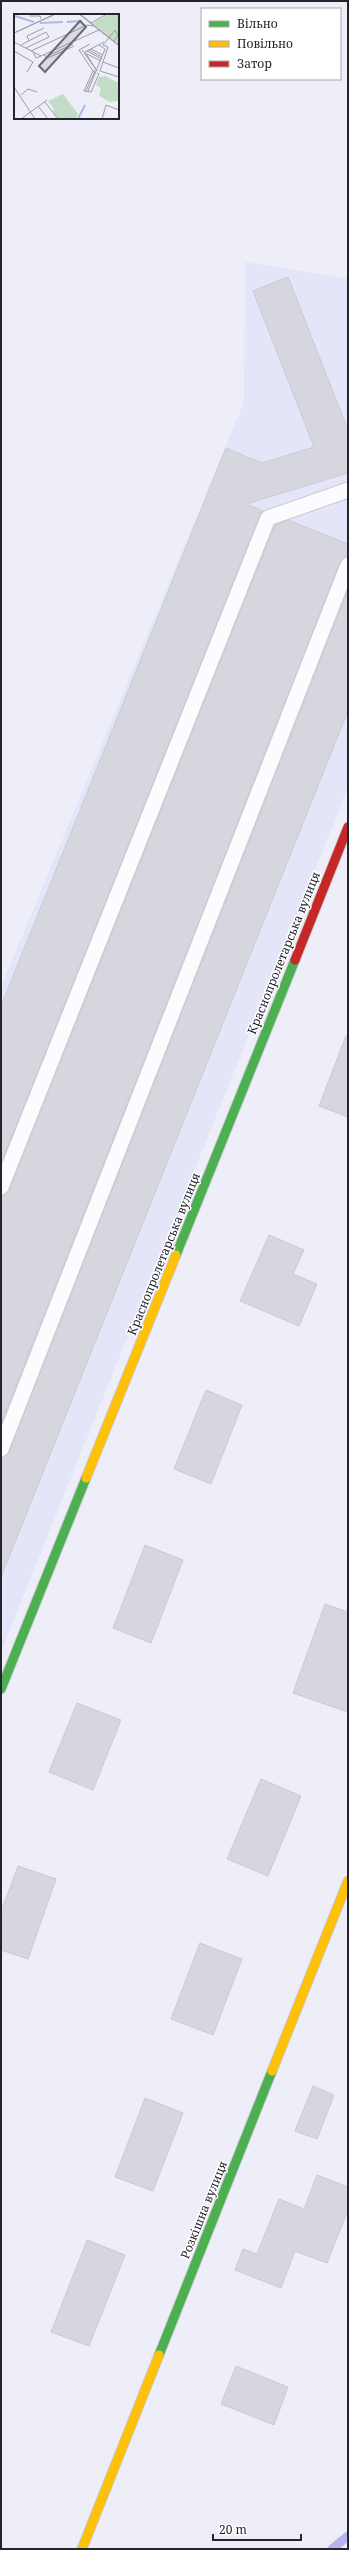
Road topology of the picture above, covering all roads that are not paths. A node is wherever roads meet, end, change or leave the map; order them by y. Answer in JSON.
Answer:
{"nodes":[{"id":1,"x":348,"y":490,"type":"edge"},
{"id":2,"x":348,"y":565,"type":"edge"},
{"id":3,"x":348,"y":827,"type":"edge"},
{"id":4,"x":1,"y":1187,"type":"edge"},
{"id":5,"x":1,"y":1449,"type":"edge"},
{"id":6,"x":6,"y":1663,"type":"edge"},
{"id":7,"x":1,"y":1689,"type":"edge"},
{"id":8,"x":348,"y":1881,"type":"edge"},
{"id":9,"x":82,"y":2549,"type":"edge"}],
"edges":[{"from":1,"to":4,"type":"lane"},
{"from":2,"to":5,"type":"lane"},
{"from":3,"to":6,"type":"street","name":"Краснопролетарська вулиця"},
{"from":6,"to":7,"type":"street","name":"Краснопролетарська вулиця"},
{"from":8,"to":9,"type":"street","name":"Розкішна вулиця"}]}
